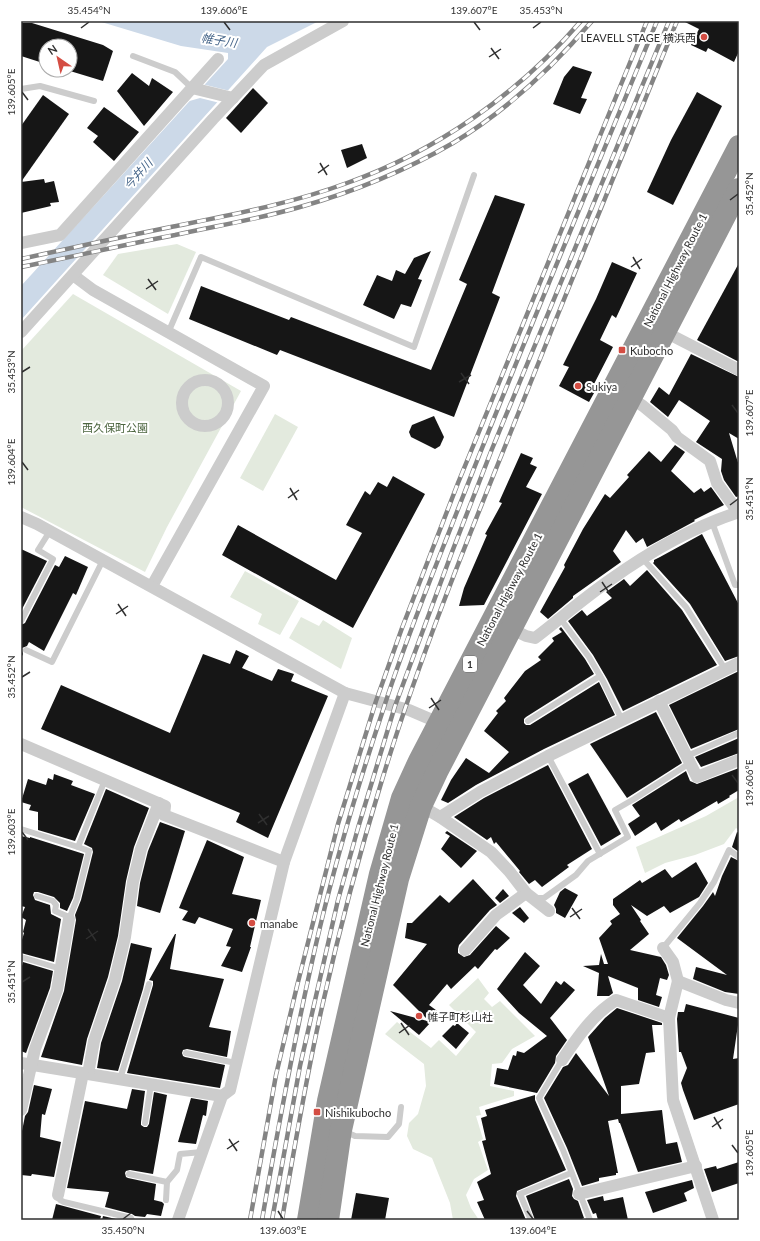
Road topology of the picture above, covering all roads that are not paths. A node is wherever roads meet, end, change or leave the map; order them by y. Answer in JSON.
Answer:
{"nodes":[{"id":1,"x":343,"y":21,"type":"edge"},
{"id":2,"x":133,"y":56,"type":"dead end"},
{"id":3,"x":218,"y":59,"type":"dead end"},
{"id":4,"x":192,"y":88,"type":"junction"},
{"id":5,"x":21,"y":90,"type":"edge"},
{"id":6,"x":233,"y":98,"type":"junction"},
{"id":7,"x":94,"y":101,"type":"dead end"},
{"id":8,"x":739,"y":146,"type":"edge"},
{"id":9,"x":474,"y":175,"type":"dead end"},
{"id":10,"x":733,"y":191,"type":"edge"},
{"id":11,"x":21,"y":243,"type":"edge"},
{"id":12,"x":73,"y":275,"type":"junction"},
{"id":13,"x":21,"y":332,"type":"edge"},
{"id":14,"x":665,"y":332,"type":"junction"},
{"id":15,"x":168,"y":333,"type":"junction"},
{"id":16,"x":739,"y":370,"type":"edge"},
{"id":17,"x":631,"y":398,"type":"junction"},
{"id":18,"x":739,"y":512,"type":"edge"},
{"id":19,"x":21,"y":517,"type":"edge"},
{"id":20,"x":712,"y":522,"type":"junction"},
{"id":21,"x":50,"y":531,"type":"junction"},
{"id":22,"x":643,"y":559,"type":"junction"},
{"id":23,"x":104,"y":560,"type":"junction"},
{"id":24,"x":739,"y":584,"type":"edge"},
{"id":25,"x":152,"y":586,"type":"junction"},
{"id":26,"x":560,"y":618,"type":"junction"},
{"id":27,"x":21,"y":621,"type":"edge"},
{"id":28,"x":502,"y":624,"type":"junction"},
{"id":29,"x":26,"y":650,"type":"dead end"},
{"id":30,"x":739,"y":662,"type":"edge"},
{"id":31,"x":725,"y":669,"type":"junction"},
{"id":32,"x":600,"y":676,"type":"junction"},
{"id":33,"x":345,"y":693,"type":"junction"},
{"id":34,"x":659,"y":701,"type":"junction"},
{"id":35,"x":622,"y":720,"type":"junction"},
{"id":36,"x":528,"y":721,"type":"dead end"},
{"id":37,"x":439,"y":724,"type":"junction"},
{"id":38,"x":739,"y":733,"type":"edge"},
{"id":39,"x":21,"y":744,"type":"edge"},
{"id":40,"x":548,"y":756,"type":"junction"},
{"id":41,"x":688,"y":760,"type":"junction"},
{"id":42,"x":739,"y":760,"type":"edge"},
{"id":43,"x":105,"y":780,"type":"junction"},
{"id":44,"x":159,"y":803,"type":"junction"},
{"id":45,"x":421,"y":806,"type":"junction"},
{"id":46,"x":440,"y":817,"type":"junction"},
{"id":47,"x":21,"y":829,"type":"edge"},
{"id":48,"x":78,"y":847,"type":"junction"},
{"id":49,"x":600,"y":854,"type":"junction"},
{"id":50,"x":739,"y":856,"type":"edge"},
{"id":51,"x":284,"y":862,"type":"junction"},
{"id":52,"x":529,"y":895,"type":"junction"},
{"id":53,"x":38,"y":896,"type":"dead end"},
{"id":54,"x":549,"y":911,"type":"dead end"},
{"id":55,"x":69,"y":918,"type":"junction"},
{"id":56,"x":663,"y":948,"type":"joint"},
{"id":57,"x":465,"y":950,"type":"dead end"},
{"id":58,"x":21,"y":957,"type":"edge"},
{"id":59,"x":61,"y":969,"type":"junction"},
{"id":60,"x":678,"y":981,"type":"junction"},
{"id":61,"x":149,"y":984,"type":"dead end"},
{"id":62,"x":739,"y":1003,"type":"edge"},
{"id":63,"x":669,"y":1018,"type":"junction"},
{"id":64,"x":186,"y":1053,"type":"dead end"},
{"id":65,"x":562,"y":1060,"type":"joint"},
{"id":66,"x":236,"y":1062,"type":"junction"},
{"id":67,"x":26,"y":1064,"type":"edge"},
{"id":68,"x":86,"y":1074,"type":"junction"},
{"id":69,"x":120,"y":1079,"type":"junction"},
{"id":70,"x":151,"y":1084,"type":"junction"},
{"id":71,"x":222,"y":1096,"type":"junction"},
{"id":72,"x":401,"y":1107,"type":"dead end"},
{"id":73,"x":21,"y":1110,"type":"edge"},
{"id":74,"x":145,"y":1123,"type":"dead end"},
{"id":75,"x":341,"y":1130,"type":"junction"},
{"id":76,"x":202,"y":1152,"type":"junction"},
{"id":77,"x":696,"y":1166,"type":"junction"},
{"id":78,"x":571,"y":1173,"type":"junction"},
{"id":79,"x":129,"y":1174,"type":"dead end"},
{"id":80,"x":167,"y":1182,"type":"junction"},
{"id":81,"x":579,"y":1194,"type":"junction"},
{"id":82,"x":58,"y":1195,"type":"joint"},
{"id":83,"x":166,"y":1200,"type":"dead end"},
{"id":84,"x":132,"y":1220,"type":"edge"},
{"id":85,"x":178,"y":1220,"type":"edge"},
{"id":86,"x":308,"y":1220,"type":"edge"},
{"id":87,"x":328,"y":1220,"type":"edge"},
{"id":88,"x":531,"y":1220,"type":"edge"},
{"id":89,"x":590,"y":1220,"type":"edge"},
{"id":90,"x":713,"y":1220,"type":"edge"}],
"edges":[{"from":1,"to":6,"type":"street"},
{"from":2,"to":4,"type":"lane"},
{"from":3,"to":4,"type":"street"},
{"from":4,"to":6,"type":"street"},
{"from":4,"to":11,"type":"street"},
{"from":5,"to":7,"type":"lane"},
{"from":6,"to":12,"type":"street"},
{"from":8,"to":10,"type":"highway","name":"National Highway Route 1","number":"1"},
{"from":9,"to":15,"type":"lane"},
{"from":10,"to":14,"type":"highway","name":"National Highway Route 1","number":"1"},
{"from":10,"to":28,"type":"highway","name":"National Highway Route 1","number":"1"},
{"from":12,"to":13,"type":"street"},
{"from":12,"to":15,"type":"street"},
{"from":14,"to":16,"type":"street"},
{"from":14,"to":17,"type":"highway","name":"National Highway Route 1","number":"1"},
{"from":15,"to":25,"type":"street"},
{"from":17,"to":18,"type":"street"},
{"from":17,"to":28,"type":"highway","name":"National Highway Route 1","number":"1"},
{"from":18,"to":20,"type":"street"},
{"from":19,"to":21,"type":"street"},
{"from":20,"to":22,"type":"street"},
{"from":20,"to":24,"type":"lane"},
{"from":21,"to":23,"type":"street"},
{"from":21,"to":27,"type":"lane"},
{"from":22,"to":26,"type":"street"},
{"from":22,"to":31,"type":"lane"},
{"from":23,"to":25,"type":"street"},
{"from":23,"to":29,"type":"lane"},
{"from":25,"to":33,"type":"street"},
{"from":26,"to":28,"type":"street"},
{"from":26,"to":32,"type":"lane"},
{"from":28,"to":37,"type":"highway","name":"National Highway Route 1","number":"1"},
{"from":28,"to":45,"type":"highway","name":"National Highway Route 1","number":"1"},
{"from":30,"to":31,"type":"street"},
{"from":31,"to":34,"type":"street"},
{"from":32,"to":35,"type":"lane"},
{"from":32,"to":36,"type":"lane"},
{"from":33,"to":37,"type":"street"},
{"from":33,"to":51,"type":"street"},
{"from":34,"to":35,"type":"street"},
{"from":34,"to":41,"type":"street"},
{"from":35,"to":40,"type":"street"},
{"from":37,"to":86,"type":"highway","name":"National Highway Route 1","number":"1"},
{"from":38,"to":41,"type":"lane"},
{"from":39,"to":43,"type":"street"},
{"from":40,"to":46,"type":"street"},
{"from":40,"to":49,"type":"lane"},
{"from":41,"to":42,"type":"street"},
{"from":41,"to":49,"type":"lane"},
{"from":43,"to":44,"type":"street"},
{"from":43,"to":48,"type":"lane"},
{"from":44,"to":51,"type":"street"},
{"from":44,"to":68,"type":"street"},
{"from":45,"to":46,"type":"street"},
{"from":45,"to":75,"type":"highway","name":"National Highway Route 1","number":"1"},
{"from":46,"to":52,"type":"street"},
{"from":47,"to":48,"type":"lane"},
{"from":48,"to":55,"type":"lane"},
{"from":49,"to":52,"type":"lane"},
{"from":50,"to":56,"type":"lane"},
{"from":51,"to":66,"type":"street"},
{"from":52,"to":54,"type":"street"},
{"from":52,"to":57,"type":"street"},
{"from":53,"to":55,"type":"lane"},
{"from":55,"to":59,"type":"street"},
{"from":56,"to":60,"type":"street"},
{"from":58,"to":59,"type":"lane"},
{"from":59,"to":67,"type":"street"},
{"from":60,"to":62,"type":"street"},
{"from":60,"to":63,"type":"street"},
{"from":61,"to":69,"type":"lane"},
{"from":63,"to":65,"type":"street"},
{"from":63,"to":77,"type":"street"},
{"from":64,"to":66,"type":"lane"},
{"from":65,"to":78,"type":"lane"},
{"from":66,"to":71,"type":"street"},
{"from":67,"to":68,"type":"street"},
{"from":67,"to":73,"type":"street"},
{"from":68,"to":69,"type":"street"},
{"from":68,"to":82,"type":"street"},
{"from":69,"to":70,"type":"street"},
{"from":70,"to":71,"type":"street"},
{"from":70,"to":74,"type":"lane"},
{"from":71,"to":76,"type":"street"},
{"from":72,"to":75,"type":"lane"},
{"from":75,"to":87,"type":"highway","name":"National Highway Route 1","number":"1"},
{"from":76,"to":80,"type":"lane"},
{"from":76,"to":85,"type":"street"},
{"from":77,"to":81,"type":"street"},
{"from":77,"to":90,"type":"street"},
{"from":78,"to":81,"type":"lane"},
{"from":78,"to":88,"type":"lane"},
{"from":79,"to":80,"type":"lane"},
{"from":80,"to":83,"type":"lane"},
{"from":81,"to":89,"type":"lane"},
{"from":82,"to":84,"type":"lane"}]}
